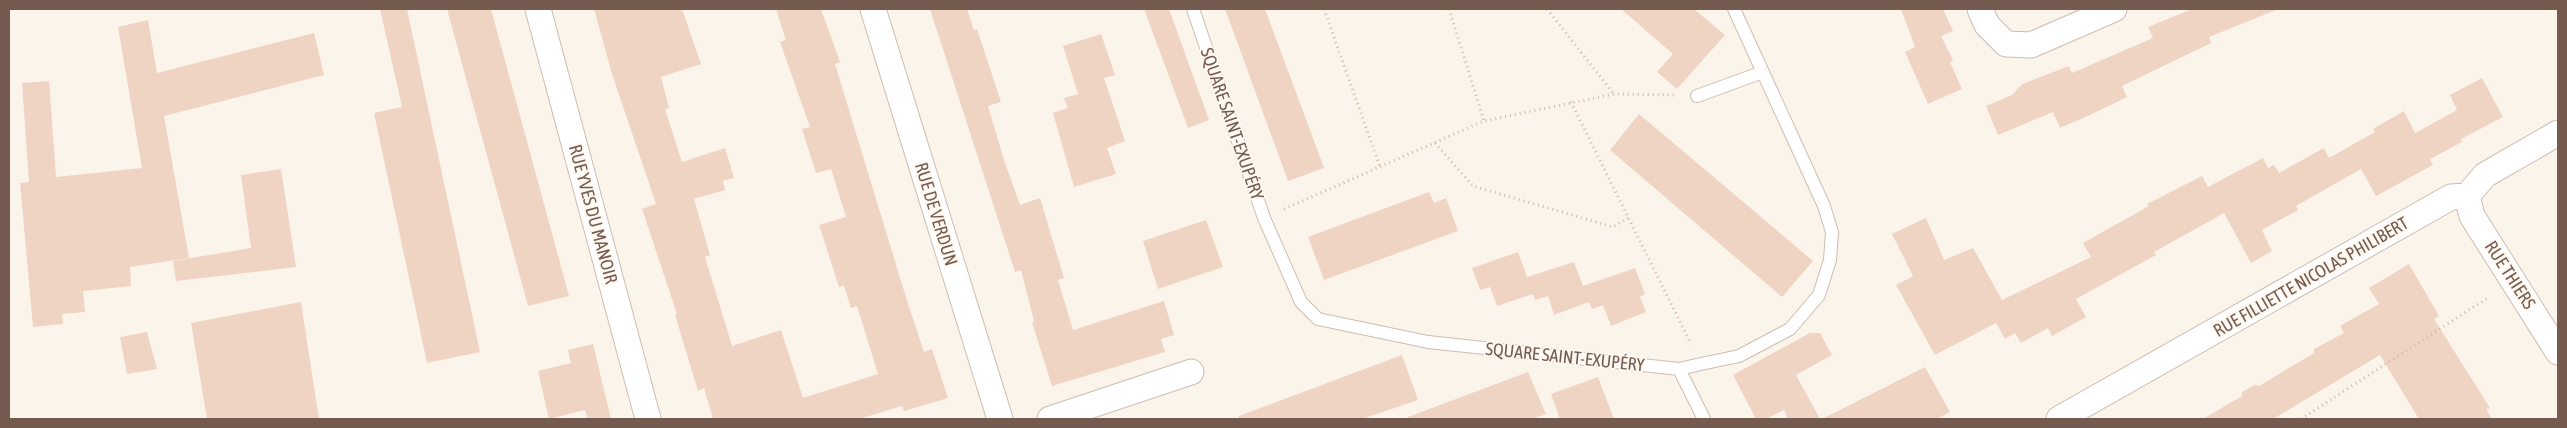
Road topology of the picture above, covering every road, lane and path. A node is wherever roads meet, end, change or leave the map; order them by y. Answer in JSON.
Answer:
{"nodes":[{"id":1,"x":538,"y":9,"type":"edge"},
{"id":2,"x":873,"y":9,"type":"edge"},
{"id":3,"x":1193,"y":9,"type":"edge"},
{"id":4,"x":1324,"y":9,"type":"edge"},
{"id":5,"x":1449,"y":9,"type":"edge"},
{"id":6,"x":1547,"y":9,"type":"edge"},
{"id":7,"x":1734,"y":9,"type":"edge"},
{"id":8,"x":1980,"y":9,"type":"edge"},
{"id":9,"x":2114,"y":9,"type":"edge"},
{"id":10,"x":1763,"y":72,"type":"junction"},
{"id":11,"x":1614,"y":94,"type":"junction"},
{"id":12,"x":1698,"y":96,"type":"joint"},
{"id":13,"x":1571,"y":102,"type":"junction"},
{"id":14,"x":1484,"y":121,"type":"junction"},
{"id":15,"x":2558,"y":133,"type":"edge"},
{"id":16,"x":1435,"y":143,"type":"junction"},
{"id":17,"x":1380,"y":167,"type":"junction"},
{"id":18,"x":2467,"y":196,"type":"junction"},
{"id":19,"x":1264,"y":218,"type":"junction"},
{"id":20,"x":1628,"y":218,"type":"junction"},
{"id":21,"x":2514,"y":281,"type":"junction"},
{"id":22,"x":2558,"y":352,"type":"edge"},
{"id":23,"x":1701,"y":364,"type":"junction"},
{"id":24,"x":1679,"y":369,"type":"junction"},
{"id":25,"x":1191,"y":372,"type":"dead end"},
{"id":26,"x":648,"y":419,"type":"edge"},
{"id":27,"x":1000,"y":419,"type":"edge"},
{"id":28,"x":1050,"y":419,"type":"edge"},
{"id":29,"x":1704,"y":419,"type":"edge"},
{"id":30,"x":2059,"y":419,"type":"edge"},
{"id":31,"x":2301,"y":419,"type":"edge"}],
"edges":[{"from":1,"to":26,"type":"street","name":"RUE YVES DU MANOIR"},
{"from":2,"to":27,"type":"street","name":"RUE DE VERDUN"},
{"from":3,"to":19,"type":"lane","name":"SQUARE SAINT-EXUPÉRY"},
{"from":4,"to":17,"type":"path"},
{"from":5,"to":14,"type":"path"},
{"from":6,"to":11,"type":"path"},
{"from":7,"to":10,"type":"lane","name":"SQUARE SAINT-EXUPÉRY"},
{"from":8,"to":9,"type":"street"},
{"from":10,"to":12,"type":"lane"},
{"from":10,"to":23,"type":"lane","name":"SQUARE SAINT-EXUPÉRY"},
{"from":11,"to":12,"type":"path"},
{"from":11,"to":13,"type":"path"},
{"from":13,"to":14,"type":"path"},
{"from":13,"to":20,"type":"path"},
{"from":14,"to":16,"type":"path"},
{"from":15,"to":18,"type":"street"},
{"from":16,"to":17,"type":"path"},
{"from":16,"to":20,"type":"path"},
{"from":17,"to":19,"type":"path"},
{"from":18,"to":21,"type":"street","name":"RUE THIERS"},
{"from":18,"to":30,"type":"street","name":"RUE FILLIETTE NICOLAS PHILIBERT"},
{"from":19,"to":24,"type":"lane","name":"SQUARE SAINT-EXUPÉRY"},
{"from":20,"to":23,"type":"path"},
{"from":21,"to":22,"type":"street","name":"RUE THIERS"},
{"from":21,"to":31,"type":"path"},
{"from":23,"to":24,"type":"lane","name":"SQUARE SAINT-EXUPÉRY"},
{"from":24,"to":29,"type":"lane"},
{"from":25,"to":28,"type":"street"}]}
